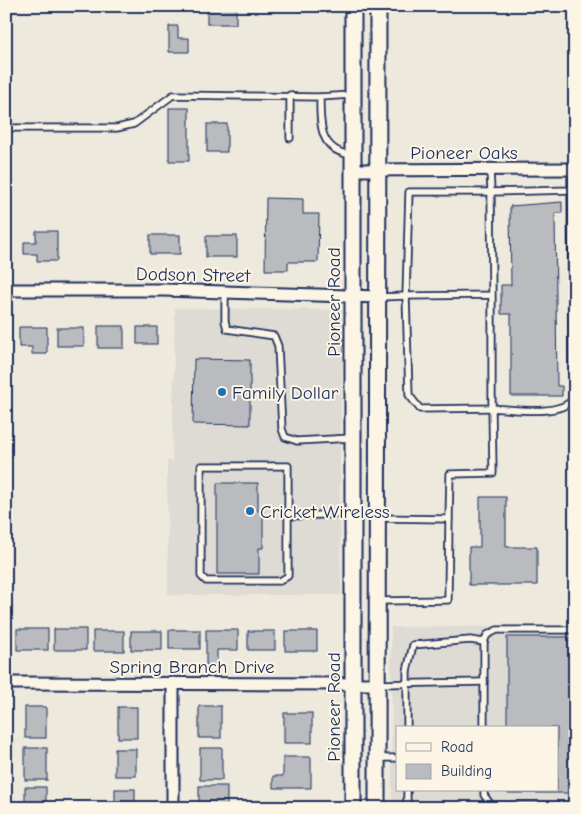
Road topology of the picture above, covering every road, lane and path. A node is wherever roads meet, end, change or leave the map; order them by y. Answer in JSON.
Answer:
{"nodes":[{"id":1,"x":353,"y":6,"type":"edge"},
{"id":2,"x":378,"y":6,"type":"edge"},
{"id":3,"x":290,"y":95,"type":"junction"},
{"id":4,"x":354,"y":95,"type":"junction"},
{"id":5,"x":320,"y":96,"type":"junction"},
{"id":6,"x":6,"y":128,"type":"edge"},
{"id":7,"x":290,"y":138,"type":"dead end"},
{"id":8,"x":354,"y":163,"type":"junction"},
{"id":9,"x":490,"y":169,"type":"junction"},
{"id":10,"x":573,"y":169,"type":"edge"},
{"id":11,"x":379,"y":170,"type":"junction"},
{"id":12,"x":571,"y":190,"type":"junction"},
{"id":13,"x":491,"y":192,"type":"junction"},
{"id":14,"x":6,"y":290,"type":"edge"},
{"id":15,"x":225,"y":292,"type":"junction"},
{"id":16,"x":353,"y":295,"type":"junction"},
{"id":17,"x":492,"y":295,"type":"junction"},
{"id":18,"x":406,"y":296,"type":"junction"},
{"id":19,"x":378,"y":297,"type":"junction"},
{"id":20,"x":492,"y":408,"type":"junction"},
{"id":21,"x":353,"y":438,"type":"junction"},
{"id":22,"x":289,"y":516,"type":"junction"},
{"id":23,"x":353,"y":516,"type":"junction"},
{"id":24,"x":377,"y":518,"type":"junction"},
{"id":25,"x":449,"y":519,"type":"junction"},
{"id":26,"x":377,"y":601,"type":"junction"},
{"id":27,"x":575,"y":630,"type":"edge"},
{"id":28,"x":484,"y":642,"type":"junction"},
{"id":29,"x":484,"y":682,"type":"junction"},
{"id":30,"x":6,"y":683,"type":"edge"},
{"id":31,"x":173,"y":683,"type":"junction"},
{"id":32,"x":407,"y":683,"type":"junction"},
{"id":33,"x":353,"y":684,"type":"junction"},
{"id":34,"x":377,"y":684,"type":"junction"},
{"id":35,"x":407,"y":726,"type":"edge"},
{"id":36,"x":484,"y":726,"type":"edge"},
{"id":37,"x":376,"y":758,"type":"junction"},
{"id":38,"x":396,"y":758,"type":"edge"},
{"id":39,"x":407,"y":792,"type":"edge"},
{"id":40,"x":484,"y":792,"type":"edge"},
{"id":41,"x":494,"y":807,"type":"edge"},
{"id":42,"x":528,"y":807,"type":"edge"},
{"id":43,"x":575,"y":807,"type":"edge"},
{"id":44,"x":172,"y":808,"type":"edge"},
{"id":45,"x":353,"y":808,"type":"edge"},
{"id":46,"x":376,"y":808,"type":"edge"},
{"id":47,"x":406,"y":808,"type":"edge"}],
"edges":[{"from":1,"to":4,"type":"main road","name":"Pioneer Road"},
{"from":2,"to":11,"type":"main road"},
{"from":3,"to":5,"type":"lane"},
{"from":3,"to":6,"type":"lane"},
{"from":3,"to":7,"type":"lane"},
{"from":4,"to":5,"type":"lane"},
{"from":4,"to":8,"type":"main road","name":"Pioneer Road"},
{"from":5,"to":8,"type":"lane"},
{"from":8,"to":11,"type":"street","name":"Pioneer Oaks"},
{"from":8,"to":16,"type":"main road","name":"Pioneer Road"},
{"from":9,"to":10,"type":"street","name":"Pioneer Oaks"},
{"from":9,"to":11,"type":"street","name":"Pioneer Oaks"},
{"from":9,"to":13,"type":"lane"},
{"from":10,"to":12,"type":"lane"},
{"from":11,"to":19,"type":"main road"},
{"from":12,"to":13,"type":"lane"},
{"from":12,"to":20,"type":"lane"},
{"from":13,"to":17,"type":"lane"},
{"from":13,"to":18,"type":"lane"},
{"from":14,"to":15,"type":"street","name":"Dodson Street"},
{"from":15,"to":16,"type":"street","name":"Dodson Street"},
{"from":15,"to":21,"type":"lane"},
{"from":16,"to":19,"type":"street","name":"Dodson Street"},
{"from":16,"to":21,"type":"main road","name":"Pioneer Road"},
{"from":17,"to":18,"type":"lane"},
{"from":17,"to":20,"type":"lane"},
{"from":18,"to":19,"type":"lane"},
{"from":18,"to":20,"type":"lane"},
{"from":19,"to":24,"type":"main road"},
{"from":20,"to":25,"type":"lane"},
{"from":21,"to":23,"type":"main road","name":"Pioneer Road"},
{"from":22,"to":22,"type":"lane"},
{"from":22,"to":23,"type":"lane"},
{"from":23,"to":24,"type":"main road"},
{"from":23,"to":33,"type":"main road","name":"Pioneer Road"},
{"from":24,"to":25,"type":"lane"},
{"from":24,"to":26,"type":"main road"},
{"from":25,"to":26,"type":"lane"},
{"from":26,"to":34,"type":"main road"},
{"from":27,"to":28,"type":"lane"},
{"from":28,"to":29,"type":"lane"},
{"from":28,"to":32,"type":"lane"},
{"from":29,"to":32,"type":"lane"},
{"from":29,"to":36,"type":"lane"},
{"from":30,"to":31,"type":"street","name":"Spring Branch Drive"},
{"from":31,"to":33,"type":"street","name":"Spring Branch Drive"},
{"from":31,"to":44,"type":"street"},
{"from":32,"to":34,"type":"lane"},
{"from":32,"to":35,"type":"lane"},
{"from":33,"to":34,"type":"street","name":"Spring Branch Drive"},
{"from":33,"to":45,"type":"main road","name":"Pioneer Road"},
{"from":34,"to":37,"type":"main road"},
{"from":37,"to":38,"type":"lane"},
{"from":37,"to":46,"type":"main road"},
{"from":39,"to":47,"type":"lane"},
{"from":40,"to":41,"type":"lane"},
{"from":41,"to":42,"type":"lane"},
{"from":42,"to":43,"type":"lane"}]}
